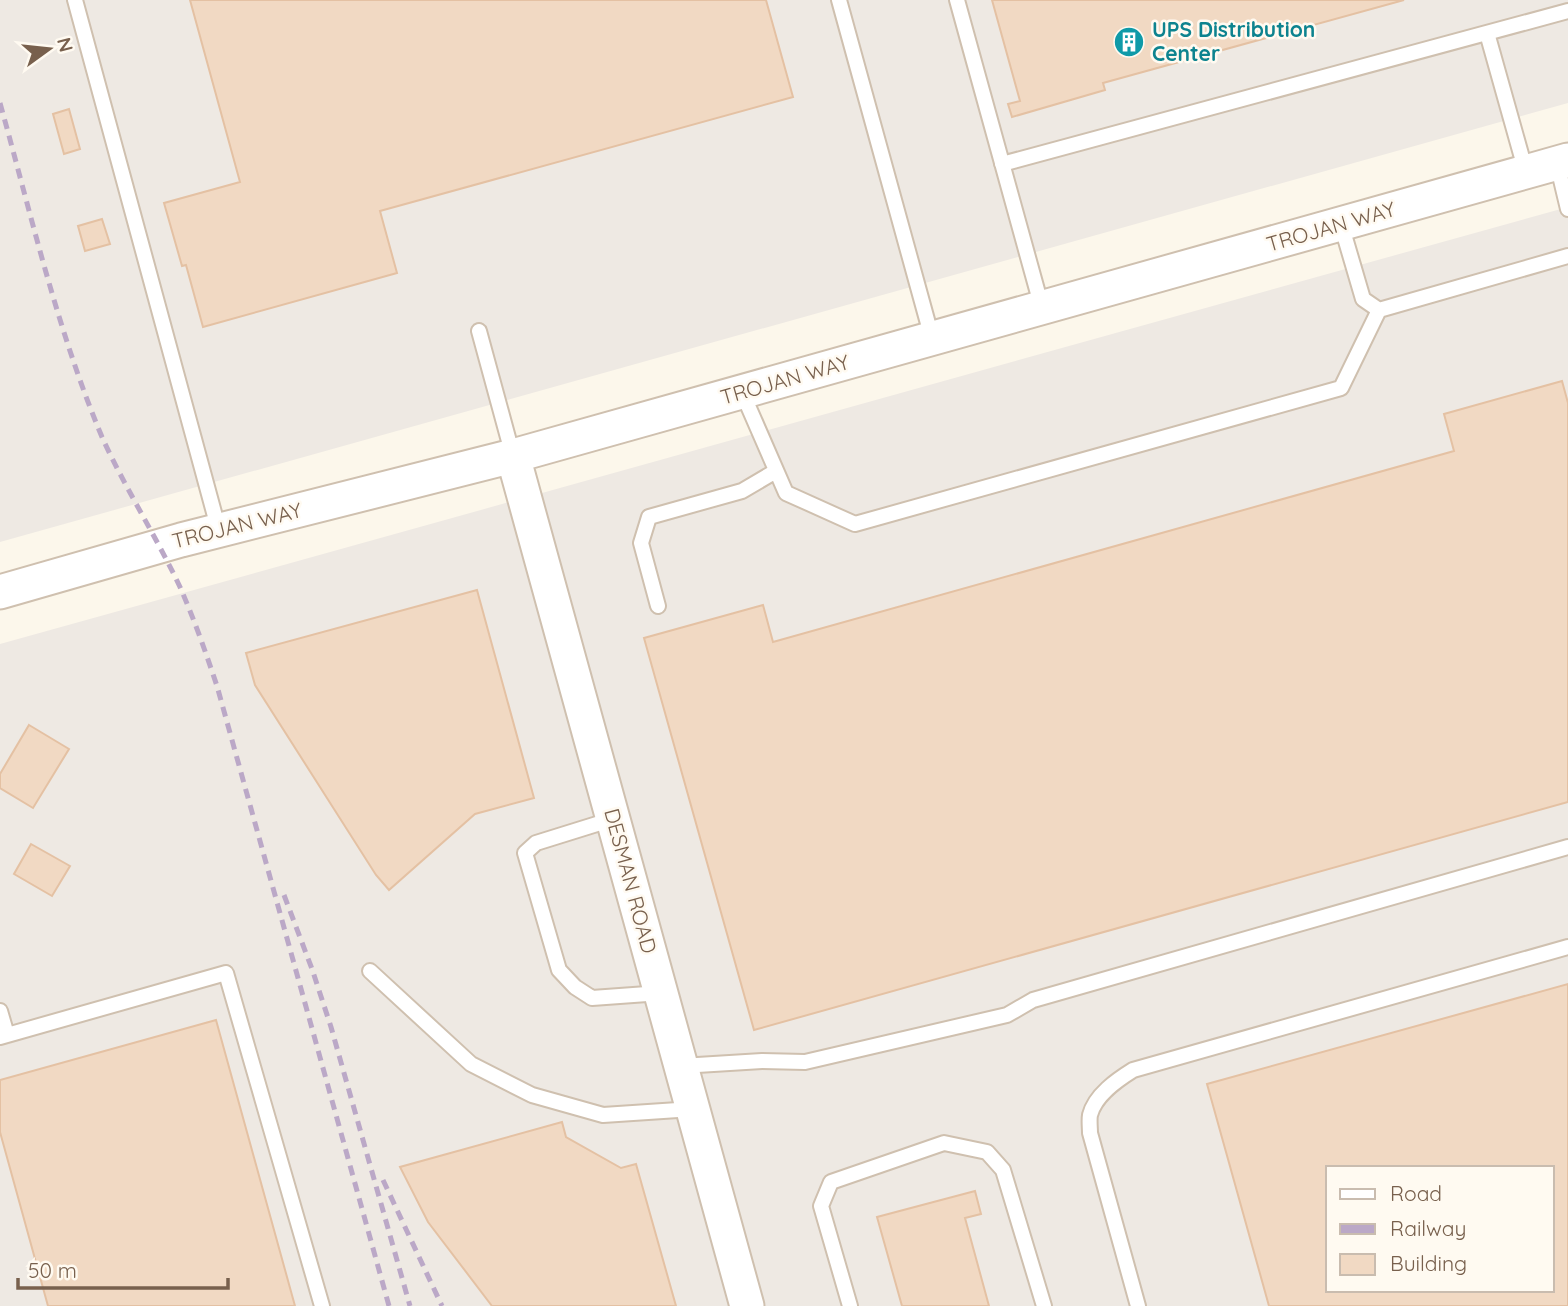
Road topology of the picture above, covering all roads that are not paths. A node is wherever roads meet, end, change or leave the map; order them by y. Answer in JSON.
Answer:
{"nodes":[{"id":1,"x":75,"y":0,"type":"edge"},
{"id":2,"x":839,"y":0,"type":"edge"},
{"id":3,"x":957,"y":0,"type":"edge"},
{"id":4,"x":1568,"y":11,"type":"edge"},
{"id":5,"x":1487,"y":33,"type":"junction"},
{"id":6,"x":1002,"y":164,"type":"junction"},
{"id":7,"x":1550,"y":165,"type":"edge"},
{"id":8,"x":1568,"y":209,"type":"edge"},
{"id":9,"x":1341,"y":224,"type":"junction"},
{"id":10,"x":1568,"y":256,"type":"edge"},
{"id":11,"x":1042,"y":308,"type":"junction"},
{"id":12,"x":1379,"y":310,"type":"junction"},
{"id":13,"x":479,"y":331,"type":"dead end"},
{"id":14,"x":932,"y":338,"type":"junction"},
{"id":15,"x":742,"y":392,"type":"junction"},
{"id":16,"x":513,"y":456,"type":"junction"},
{"id":17,"x":776,"y":471,"type":"junction"},
{"id":18,"x":219,"y":531,"type":"junction"},
{"id":19,"x":0,"y":592,"type":"edge"},
{"id":20,"x":659,"y":606,"type":"dead end"},
{"id":21,"x":613,"y":819,"type":"junction"},
{"id":22,"x":1568,"y":847,"type":"edge"},
{"id":23,"x":1568,"y":947,"type":"edge"},
{"id":24,"x":370,"y":971,"type":"dead end"},
{"id":25,"x":661,"y":993,"type":"junction"},
{"id":26,"x":0,"y":1011,"type":"edge"},
{"id":27,"x":3,"y":1036,"type":"edge"},
{"id":28,"x":681,"y":1066,"type":"junction"},
{"id":29,"x":693,"y":1109,"type":"junction"},
{"id":30,"x":322,"y":1306,"type":"edge"},
{"id":31,"x":747,"y":1306,"type":"edge"},
{"id":32,"x":850,"y":1306,"type":"edge"},
{"id":33,"x":1044,"y":1306,"type":"edge"},
{"id":34,"x":1138,"y":1306,"type":"edge"}],
"edges":[{"from":1,"to":18,"type":"lane"},
{"from":2,"to":14,"type":"lane"},
{"from":3,"to":6,"type":"lane"},
{"from":4,"to":5,"type":"lane"},
{"from":5,"to":6,"type":"lane"},
{"from":5,"to":7,"type":"lane"},
{"from":6,"to":11,"type":"lane"},
{"from":7,"to":8,"type":"lane"},
{"from":7,"to":9,"type":"street","name":"TROJAN WAY"},
{"from":9,"to":11,"type":"street","name":"TROJAN WAY"},
{"from":9,"to":12,"type":"lane"},
{"from":10,"to":12,"type":"lane"},
{"from":11,"to":14,"type":"street","name":"TROJAN WAY"},
{"from":12,"to":17,"type":"lane"},
{"from":13,"to":16,"type":"lane"},
{"from":14,"to":15,"type":"street","name":"TROJAN WAY"},
{"from":15,"to":16,"type":"street","name":"TROJAN WAY"},
{"from":15,"to":17,"type":"lane"},
{"from":16,"to":18,"type":"street","name":"TROJAN WAY"},
{"from":16,"to":21,"type":"street","name":"DESMAN ROAD"},
{"from":17,"to":20,"type":"lane"},
{"from":18,"to":19,"type":"street","name":"TROJAN WAY"},
{"from":21,"to":25,"type":"street","name":"DESMAN ROAD"},
{"from":21,"to":25,"type":"lane"},
{"from":22,"to":28,"type":"lane"},
{"from":23,"to":34,"type":"lane"},
{"from":24,"to":29,"type":"lane"},
{"from":25,"to":28,"type":"street","name":"DESMAN ROAD"},
{"from":26,"to":27,"type":"lane"},
{"from":27,"to":30,"type":"lane"},
{"from":28,"to":29,"type":"street","name":"DESMAN ROAD"},
{"from":29,"to":31,"type":"street","name":"DESMAN ROAD"},
{"from":32,"to":33,"type":"lane"}]}
